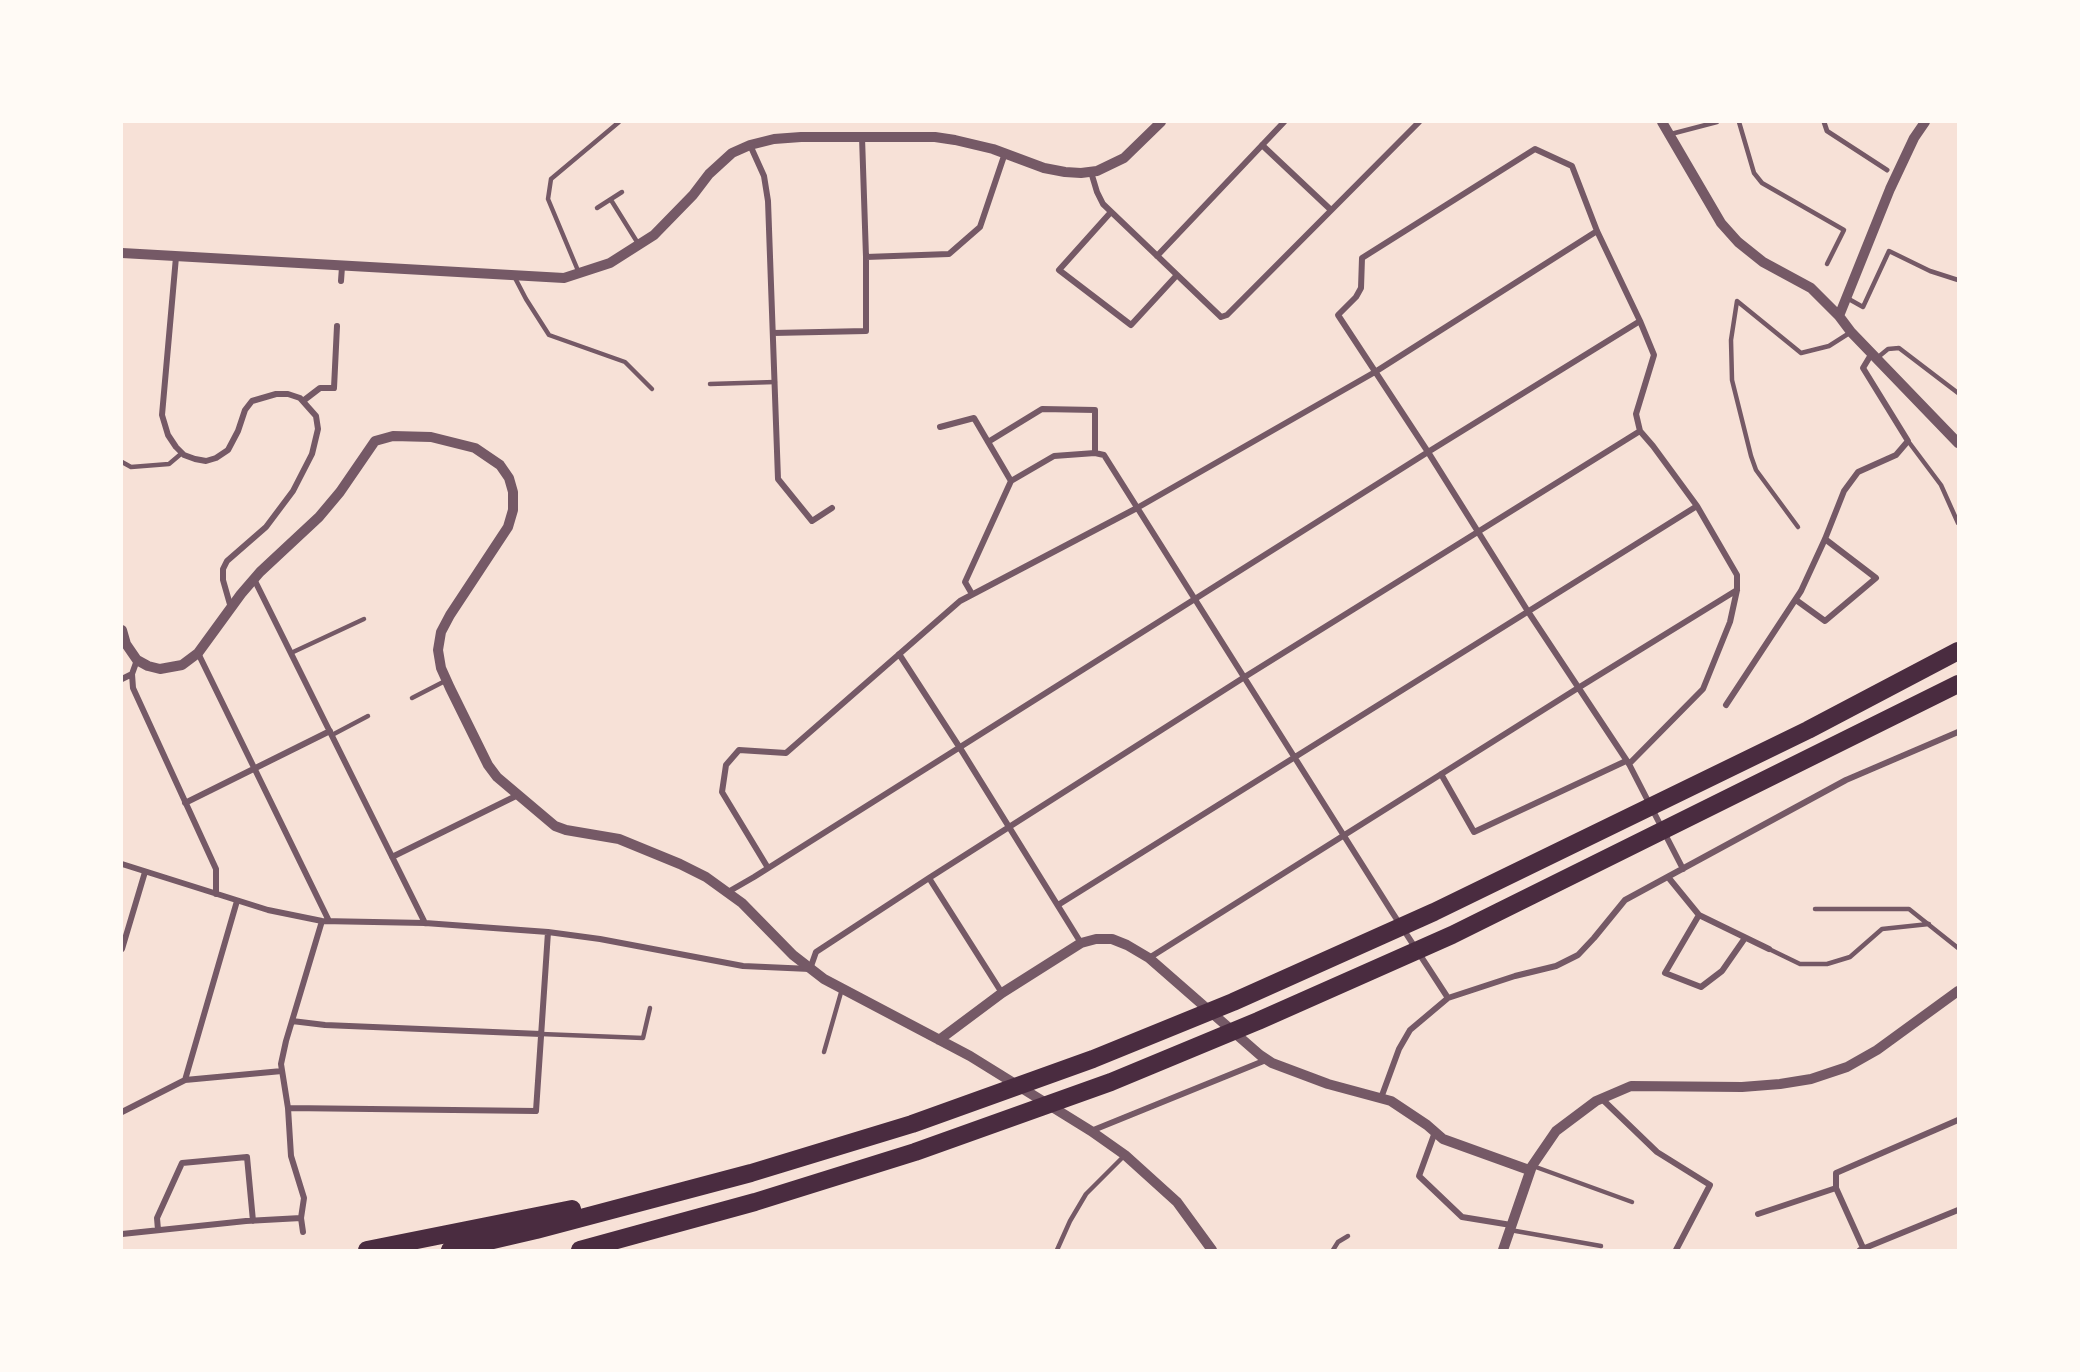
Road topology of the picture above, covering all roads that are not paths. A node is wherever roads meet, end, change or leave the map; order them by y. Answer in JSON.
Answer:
{"nodes":[{"id":1,"x":620,"y":122,"type":"edge"},
{"id":2,"x":1161,"y":122,"type":"edge"},
{"id":3,"x":1284,"y":122,"type":"edge"},
{"id":4,"x":1419,"y":122,"type":"edge"},
{"id":5,"x":1662,"y":122,"type":"edge"},
{"id":6,"x":1717,"y":122,"type":"edge"},
{"id":7,"x":1739,"y":122,"type":"edge"},
{"id":8,"x":1824,"y":122,"type":"edge"},
{"id":9,"x":1925,"y":122,"type":"edge"},
{"id":10,"x":1670,"y":135,"type":"junction"},
{"id":11,"x":862,"y":137,"type":"junction"},
{"id":12,"x":750,"y":145,"type":"junction"},
{"id":13,"x":1262,"y":145,"type":"junction"},
{"id":14,"x":1005,"y":153,"type":"junction"},
{"id":15,"x":1887,"y":170,"type":"dead end"},
{"id":16,"x":1091,"y":172,"type":"junction"},
{"id":17,"x":622,"y":192,"type":"dead end"},
{"id":18,"x":610,"y":200,"type":"junction"},
{"id":19,"x":597,"y":208,"type":"dead end"},
{"id":20,"x":1331,"y":210,"type":"junction"},
{"id":21,"x":1111,"y":212,"type":"junction"},
{"id":22,"x":1598,"y":231,"type":"junction"},
{"id":23,"x":639,"y":245,"type":"junction"},
{"id":24,"x":122,"y":253,"type":"edge"},
{"id":25,"x":1157,"y":256,"type":"junction"},
{"id":26,"x":176,"y":257,"type":"junction"},
{"id":27,"x":866,"y":257,"type":"junction"},
{"id":28,"x":1827,"y":264,"type":"dead end"},
{"id":29,"x":342,"y":267,"type":"junction"},
{"id":30,"x":579,"y":273,"type":"junction"},
{"id":31,"x":1177,"y":275,"type":"junction"},
{"id":32,"x":514,"y":276,"type":"junction"},
{"id":33,"x":1959,"y":280,"type":"edge"},
{"id":34,"x":341,"y":281,"type":"dead end"},
{"id":35,"x":1846,"y":297,"type":"junction"},
{"id":36,"x":1839,"y":316,"type":"junction"},
{"id":37,"x":1640,"y":321,"type":"junction"},
{"id":38,"x":337,"y":326,"type":"dead end"},
{"id":39,"x":1851,"y":332,"type":"junction"},
{"id":40,"x":773,"y":333,"type":"junction"},
{"id":41,"x":1874,"y":356,"type":"junction"},
{"id":42,"x":1375,"y":372,"type":"junction"},
{"id":43,"x":775,"y":382,"type":"junction"},
{"id":44,"x":710,"y":384,"type":"dead end"},
{"id":45,"x":652,"y":389,"type":"dead end"},
{"id":46,"x":1959,"y":393,"type":"edge"},
{"id":47,"x":303,"y":401,"type":"junction"},
{"id":48,"x":940,"y":427,"type":"dead end"},
{"id":49,"x":1640,"y":431,"type":"junction"},
{"id":50,"x":1908,"y":441,"type":"junction"},
{"id":51,"x":988,"y":442,"type":"junction"},
{"id":52,"x":1959,"y":443,"type":"edge"},
{"id":53,"x":1428,"y":452,"type":"junction"},
{"id":54,"x":182,"y":453,"type":"junction"},
{"id":55,"x":1095,"y":453,"type":"junction"},
{"id":56,"x":122,"y":462,"type":"edge"},
{"id":57,"x":1011,"y":481,"type":"junction"},
{"id":58,"x":1697,"y":506,"type":"junction"},
{"id":59,"x":1137,"y":507,"type":"junction"},
{"id":60,"x":832,"y":508,"type":"dead end"},
{"id":61,"x":1959,"y":523,"type":"edge"},
{"id":62,"x":1798,"y":527,"type":"dead end"},
{"id":63,"x":1477,"y":532,"type":"junction"},
{"id":64,"x":1825,"y":539,"type":"junction"},
{"id":65,"x":254,"y":579,"type":"junction"},
{"id":66,"x":1737,"y":591,"type":"junction"},
{"id":67,"x":972,"y":594,"type":"junction"},
{"id":68,"x":1195,"y":600,"type":"junction"},
{"id":69,"x":1796,"y":600,"type":"junction"},
{"id":70,"x":231,"y":608,"type":"junction"},
{"id":71,"x":1529,"y":613,"type":"junction"},
{"id":72,"x":364,"y":620,"type":"dead end"},
{"id":73,"x":122,"y":630,"type":"edge"},
{"id":74,"x":1959,"y":651,"type":"edge"},
{"id":75,"x":198,"y":653,"type":"junction"},
{"id":76,"x":291,"y":653,"type":"junction"},
{"id":77,"x":899,"y":654,"type":"junction"},
{"id":78,"x":137,"y":660,"type":"junction"},
{"id":79,"x":132,"y":674,"type":"junction"},
{"id":80,"x":1243,"y":678,"type":"junction"},
{"id":81,"x":122,"y":679,"type":"edge"},
{"id":82,"x":447,"y":680,"type":"junction"},
{"id":83,"x":1959,"y":684,"type":"edge"},
{"id":84,"x":1578,"y":688,"type":"junction"},
{"id":85,"x":412,"y":698,"type":"dead end"},
{"id":86,"x":1726,"y":705,"type":"dead end"},
{"id":87,"x":368,"y":716,"type":"dead end"},
{"id":88,"x":1959,"y":732,"type":"edge"},
{"id":89,"x":331,"y":733,"type":"junction"},
{"id":90,"x":960,"y":748,"type":"junction"},
{"id":91,"x":1295,"y":759,"type":"junction"},
{"id":92,"x":1628,"y":762,"type":"junction"},
{"id":93,"x":255,"y":768,"type":"junction"},
{"id":94,"x":1441,"y":774,"type":"junction"},
{"id":95,"x":518,"y":795,"type":"junction"},
{"id":96,"x":185,"y":803,"type":"junction"},
{"id":97,"x":1008,"y":828,"type":"junction"},
{"id":98,"x":1344,"y":835,"type":"junction"},
{"id":99,"x":392,"y":857,"type":"junction"},
{"id":100,"x":122,"y":864,"type":"edge"},
{"id":101,"x":768,"y":868,"type":"junction"},
{"id":102,"x":1683,"y":868,"type":"junction"},
{"id":103,"x":145,"y":872,"type":"junction"},
{"id":104,"x":1668,"y":877,"type":"junction"},
{"id":105,"x":929,"y":878,"type":"junction"},
{"id":106,"x":728,"y":892,"type":"junction"},
{"id":107,"x":216,"y":894,"type":"junction"},
{"id":108,"x":237,"y":901,"type":"junction"},
{"id":109,"x":1058,"y":905,"type":"junction"},
{"id":110,"x":1815,"y":909,"type":"dead end"},
{"id":111,"x":1699,"y":915,"type":"junction"},
{"id":112,"x":325,"y":921,"type":"junction"},
{"id":113,"x":425,"y":923,"type":"junction"},
{"id":114,"x":1929,"y":924,"type":"junction"},
{"id":115,"x":548,"y":932,"type":"junction"},
{"id":116,"x":1745,"y":938,"type":"junction"},
{"id":117,"x":1081,"y":943,"type":"junction"},
{"id":118,"x":1959,"y":948,"type":"edge"},
{"id":119,"x":122,"y":949,"type":"edge"},
{"id":120,"x":1769,"y":949,"type":"joint"},
{"id":121,"x":1149,"y":958,"type":"junction"},
{"id":122,"x":810,"y":969,"type":"junction"},
{"id":123,"x":842,"y":989,"type":"junction"},
{"id":124,"x":1959,"y":991,"type":"edge"},
{"id":125,"x":1002,"y":993,"type":"junction"},
{"id":126,"x":1448,"y":998,"type":"junction"},
{"id":127,"x":650,"y":1008,"type":"dead end"},
{"id":128,"x":292,"y":1021,"type":"junction"},
{"id":129,"x":541,"y":1034,"type":"junction"},
{"id":130,"x":939,"y":1040,"type":"junction"},
{"id":131,"x":824,"y":1052,"type":"dead end"},
{"id":132,"x":1263,"y":1057,"type":"junction"},
{"id":133,"x":282,"y":1071,"type":"junction"},
{"id":134,"x":185,"y":1080,"type":"junction"},
{"id":135,"x":1380,"y":1098,"type":"junction"},
{"id":136,"x":1602,"y":1099,"type":"junction"},
{"id":137,"x":288,"y":1108,"type":"junction"},
{"id":138,"x":122,"y":1112,"type":"edge"},
{"id":139,"x":1959,"y":1120,"type":"edge"},
{"id":140,"x":1091,"y":1131,"type":"junction"},
{"id":141,"x":1435,"y":1132,"type":"junction"},
{"id":142,"x":1125,"y":1155,"type":"junction"},
{"id":143,"x":1531,"y":1168,"type":"junction"},
{"id":144,"x":751,"y":1173,"type":"junction"},
{"id":145,"x":1836,"y":1188,"type":"junction"},
{"id":146,"x":754,"y":1202,"type":"junction"},
{"id":147,"x":1632,"y":1202,"type":"dead end"},
{"id":148,"x":1959,"y":1210,"type":"edge"},
{"id":149,"x":1758,"y":1214,"type":"dead end"},
{"id":150,"x":301,"y":1218,"type":"junction"},
{"id":151,"x":253,"y":1221,"type":"junction"},
{"id":152,"x":1510,"y":1227,"type":"junction"},
{"id":153,"x":158,"y":1230,"type":"junction"},
{"id":154,"x":303,"y":1232,"type":"dead end"},
{"id":155,"x":122,"y":1234,"type":"edge"},
{"id":156,"x":1348,"y":1236,"type":"dead end"},
{"id":157,"x":1601,"y":1246,"type":"dead end"},
{"id":158,"x":1862,"y":1250,"type":"edge"},
{"id":159,"x":366,"y":1251,"type":"edge"},
{"id":160,"x":450,"y":1251,"type":"edge"},
{"id":161,"x":580,"y":1251,"type":"edge"},
{"id":162,"x":609,"y":1251,"type":"edge"},
{"id":163,"x":1057,"y":1251,"type":"edge"},
{"id":164,"x":1212,"y":1251,"type":"edge"},
{"id":165,"x":1333,"y":1251,"type":"edge"},
{"id":166,"x":1503,"y":1251,"type":"edge"},
{"id":167,"x":1676,"y":1251,"type":"edge"}],
"edges":[{"from":1,"to":30,"type":"lane"},
{"from":2,"to":16,"type":"street"},
{"from":3,"to":13,"type":"street"},
{"from":4,"to":20,"type":"street"},
{"from":5,"to":10,"type":"street"},
{"from":6,"to":10,"type":"lane"},
{"from":7,"to":28,"type":"lane"},
{"from":8,"to":15,"type":"street"},
{"from":9,"to":35,"type":"street"},
{"from":10,"to":36,"type":"street"},
{"from":11,"to":12,"type":"street"},
{"from":11,"to":14,"type":"street"},
{"from":11,"to":27,"type":"street"},
{"from":12,"to":23,"type":"street"},
{"from":12,"to":40,"type":"street"},
{"from":13,"to":20,"type":"street"},
{"from":13,"to":25,"type":"street"},
{"from":14,"to":16,"type":"street"},
{"from":14,"to":27,"type":"street"},
{"from":16,"to":21,"type":"street"},
{"from":17,"to":18,"type":"lane"},
{"from":18,"to":19,"type":"lane"},
{"from":18,"to":23,"type":"lane"},
{"from":20,"to":31,"type":"street"},
{"from":21,"to":25,"type":"street"},
{"from":21,"to":31,"type":"street"},
{"from":22,"to":37,"type":"street"},
{"from":22,"to":42,"type":"street"},
{"from":22,"to":42,"type":"street"},
{"from":23,"to":30,"type":"street"},
{"from":24,"to":26,"type":"street"},
{"from":25,"to":31,"type":"street"},
{"from":26,"to":29,"type":"street"},
{"from":26,"to":54,"type":"street"},
{"from":27,"to":40,"type":"street"},
{"from":29,"to":32,"type":"street"},
{"from":29,"to":34,"type":"street"},
{"from":30,"to":32,"type":"street"},
{"from":32,"to":45,"type":"lane"},
{"from":33,"to":35,"type":"lane"},
{"from":35,"to":36,"type":"street"},
{"from":36,"to":39,"type":"street"},
{"from":37,"to":49,"type":"street"},
{"from":37,"to":53,"type":"street"},
{"from":38,"to":47,"type":"street"},
{"from":39,"to":41,"type":"street"},
{"from":39,"to":62,"type":"lane"},
{"from":40,"to":43,"type":"street"},
{"from":41,"to":46,"type":"lane"},
{"from":41,"to":50,"type":"street"},
{"from":41,"to":52,"type":"street"},
{"from":42,"to":53,"type":"street"},
{"from":42,"to":59,"type":"street"},
{"from":43,"to":44,"type":"lane"},
{"from":43,"to":60,"type":"street"},
{"from":47,"to":54,"type":"street"},
{"from":47,"to":70,"type":"street"},
{"from":48,"to":51,"type":"street"},
{"from":49,"to":58,"type":"street"},
{"from":49,"to":63,"type":"street"},
{"from":50,"to":61,"type":"lane"},
{"from":50,"to":64,"type":"street"},
{"from":51,"to":55,"type":"street"},
{"from":51,"to":57,"type":"street"},
{"from":53,"to":63,"type":"street"},
{"from":53,"to":68,"type":"street"},
{"from":54,"to":56,"type":"lane"},
{"from":55,"to":57,"type":"street"},
{"from":55,"to":59,"type":"street"},
{"from":57,"to":67,"type":"street"},
{"from":58,"to":66,"type":"street"},
{"from":58,"to":71,"type":"street"},
{"from":59,"to":67,"type":"street"},
{"from":59,"to":68,"type":"street"},
{"from":63,"to":71,"type":"street"},
{"from":63,"to":80,"type":"street"},
{"from":64,"to":69,"type":"street"},
{"from":64,"to":69,"type":"street"},
{"from":65,"to":70,"type":"street"},
{"from":65,"to":76,"type":"street"},
{"from":65,"to":82,"type":"street"},
{"from":66,"to":84,"type":"street"},
{"from":66,"to":92,"type":"street"},
{"from":67,"to":77,"type":"street"},
{"from":68,"to":80,"type":"street"},
{"from":68,"to":90,"type":"street"},
{"from":69,"to":86,"type":"street"},
{"from":70,"to":75,"type":"street"},
{"from":71,"to":84,"type":"street"},
{"from":71,"to":91,"type":"street"},
{"from":72,"to":76,"type":"lane"},
{"from":73,"to":78,"type":"street"},
{"from":74,"to":144,"type":"highway"},
{"from":75,"to":78,"type":"street"},
{"from":75,"to":93,"type":"street"},
{"from":76,"to":89,"type":"street"},
{"from":77,"to":90,"type":"street"},
{"from":77,"to":101,"type":"street"},
{"from":78,"to":79,"type":"street"},
{"from":79,"to":81,"type":"street"},
{"from":79,"to":96,"type":"street"},
{"from":80,"to":91,"type":"street"},
{"from":80,"to":97,"type":"street"},
{"from":82,"to":85,"type":"lane"},
{"from":82,"to":95,"type":"street"},
{"from":83,"to":146,"type":"highway"},
{"from":84,"to":92,"type":"street"},
{"from":84,"to":94,"type":"street"},
{"from":87,"to":89,"type":"lane"},
{"from":88,"to":102,"type":"street"},
{"from":89,"to":93,"type":"street"},
{"from":89,"to":99,"type":"street"},
{"from":90,"to":97,"type":"street"},
{"from":90,"to":101,"type":"street"},
{"from":91,"to":98,"type":"street"},
{"from":91,"to":109,"type":"street"},
{"from":92,"to":94,"type":"street"},
{"from":92,"to":102,"type":"street"},
{"from":93,"to":96,"type":"street"},
{"from":93,"to":112,"type":"street"},
{"from":94,"to":98,"type":"street"},
{"from":95,"to":99,"type":"street"},
{"from":95,"to":106,"type":"street"},
{"from":96,"to":107,"type":"street"},
{"from":97,"to":105,"type":"street"},
{"from":97,"to":109,"type":"street"},
{"from":98,"to":121,"type":"street"},
{"from":98,"to":126,"type":"street"},
{"from":99,"to":113,"type":"street"},
{"from":100,"to":103,"type":"street"},
{"from":101,"to":106,"type":"street"},
{"from":102,"to":104,"type":"street"},
{"from":103,"to":107,"type":"street"},
{"from":103,"to":119,"type":"street"},
{"from":104,"to":111,"type":"street"},
{"from":104,"to":126,"type":"street"},
{"from":105,"to":122,"type":"street"},
{"from":105,"to":125,"type":"street"},
{"from":106,"to":122,"type":"street"},
{"from":107,"to":108,"type":"street"},
{"from":108,"to":112,"type":"street"},
{"from":108,"to":134,"type":"street"},
{"from":109,"to":117,"type":"street"},
{"from":110,"to":114,"type":"lane"},
{"from":111,"to":116,"type":"street"},
{"from":111,"to":116,"type":"street"},
{"from":112,"to":113,"type":"street"},
{"from":112,"to":128,"type":"street"},
{"from":113,"to":115,"type":"street"},
{"from":114,"to":118,"type":"lane"},
{"from":114,"to":120,"type":"lane"},
{"from":115,"to":122,"type":"street"},
{"from":115,"to":129,"type":"street"},
{"from":116,"to":120,"type":"street"},
{"from":117,"to":121,"type":"street"},
{"from":117,"to":125,"type":"street"},
{"from":121,"to":132,"type":"street"},
{"from":122,"to":123,"type":"street"},
{"from":123,"to":130,"type":"street"},
{"from":123,"to":131,"type":"lane"},
{"from":124,"to":136,"type":"street"},
{"from":125,"to":130,"type":"street"},
{"from":126,"to":135,"type":"street"},
{"from":127,"to":129,"type":"lane"},
{"from":128,"to":129,"type":"street"},
{"from":128,"to":133,"type":"street"},
{"from":129,"to":137,"type":"street"},
{"from":130,"to":140,"type":"street"},
{"from":132,"to":135,"type":"street"},
{"from":132,"to":140,"type":"street"},
{"from":133,"to":134,"type":"street"},
{"from":133,"to":137,"type":"street"},
{"from":134,"to":138,"type":"street"},
{"from":135,"to":141,"type":"street"},
{"from":136,"to":143,"type":"street"},
{"from":136,"to":167,"type":"street"},
{"from":137,"to":150,"type":"street"},
{"from":139,"to":145,"type":"street"},
{"from":140,"to":142,"type":"street"},
{"from":141,"to":143,"type":"street"},
{"from":141,"to":152,"type":"street"},
{"from":142,"to":163,"type":"lane"},
{"from":142,"to":164,"type":"street"},
{"from":143,"to":147,"type":"lane"},
{"from":143,"to":152,"type":"street"},
{"from":144,"to":159,"type":"highway"},
{"from":144,"to":160,"type":"highway"},
{"from":145,"to":149,"type":"street"},
{"from":145,"to":158,"type":"street"},
{"from":146,"to":161,"type":"highway"},
{"from":146,"to":162,"type":"highway"},
{"from":148,"to":158,"type":"street"},
{"from":150,"to":151,"type":"street"},
{"from":150,"to":154,"type":"street"},
{"from":151,"to":153,"type":"street"},
{"from":151,"to":153,"type":"street"},
{"from":152,"to":157,"type":"lane"},
{"from":152,"to":166,"type":"street"},
{"from":153,"to":155,"type":"street"},
{"from":156,"to":165,"type":"lane"}]}
